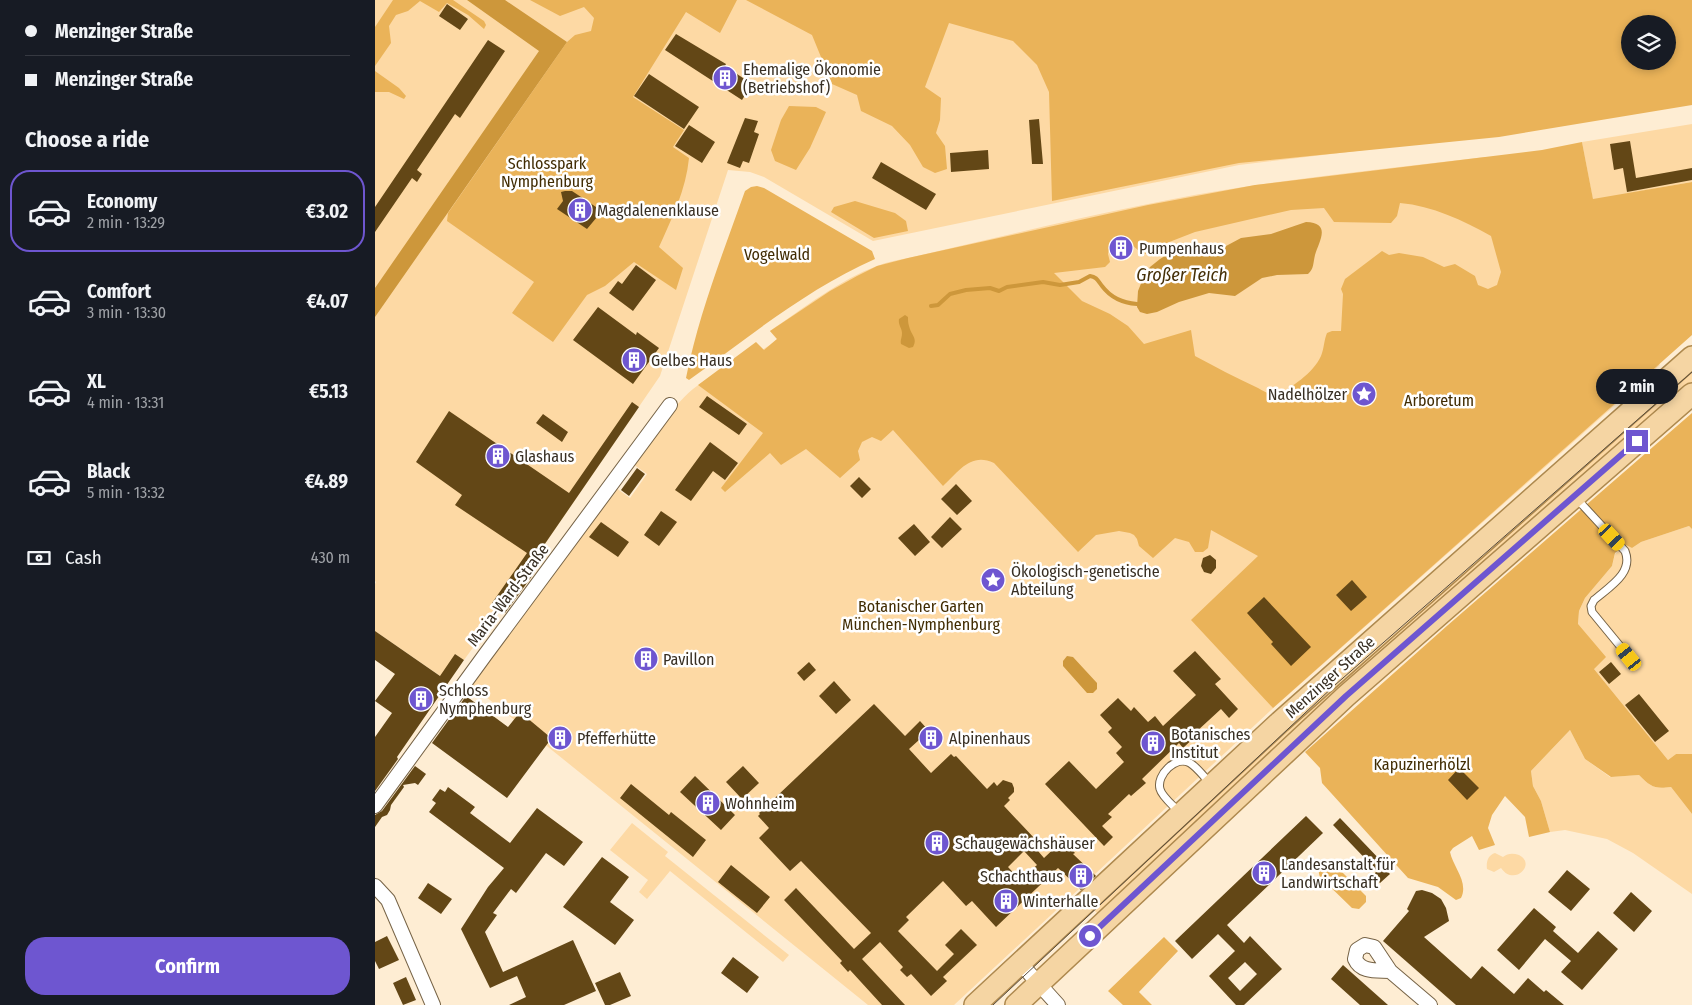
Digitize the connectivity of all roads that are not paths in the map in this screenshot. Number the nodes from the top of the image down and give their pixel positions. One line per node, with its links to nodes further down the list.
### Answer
1 (1692, 357): 6 (main road, Menzinger Straße)
2 (1692, 394): 4 (main road, Menzinger Straße)
3 (670, 406): 7 (street, Maria-Ward-Straße)
4 (1574, 496): 5 (lane); 12 (main road, Menzinger Straße)
5 (1629, 657)
6 (1211, 785): 8 (main road, Menzinger Straße); 8 (lane)
7 (375, 806)
8 (1181, 814): 10 (main road, Menzinger Straße)
9 (375, 886): 13 (street)
10 (1020, 963): 12 (street); 14 (main road, Menzinger Straße)
11 (1390, 971): 17 (street)
12 (1039, 985): 15 (main road, Menzinger Straße); 16 (street)
13 (432, 1005)
14 (975, 1005)
15 (1016, 1005)
16 (1058, 1005)
17 (1430, 1005)

